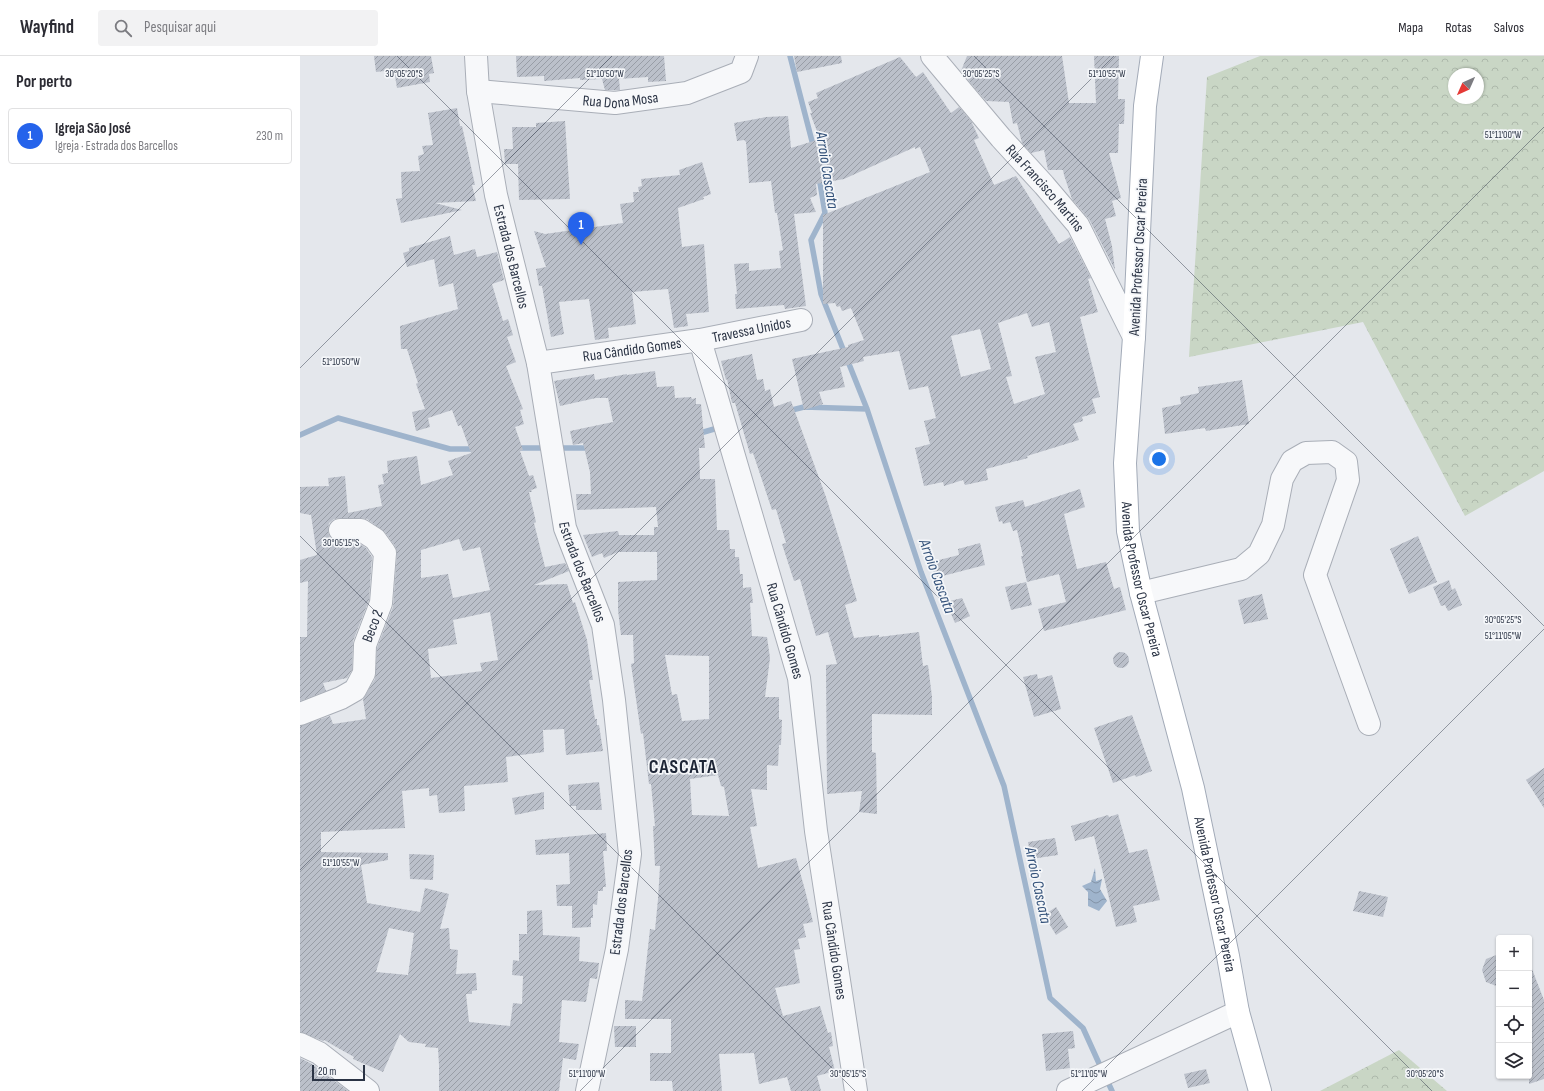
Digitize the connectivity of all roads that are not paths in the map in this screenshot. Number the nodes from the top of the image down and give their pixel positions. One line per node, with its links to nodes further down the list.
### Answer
1 (476, 56): 5 (street, Estrada dos Barcellos)
2 (747, 56): 5 (street, Rua Dona Mosa)
3 (932, 56): 7 (street, Rua Francisco Martins)
4 (1152, 56): 7 (main road, Avenida Professor Oscar Pereira)
5 (478, 91): 9 (street, Estrada dos Barcellos)
6 (801, 320): 8 (street, Travessa Unidos)
7 (1134, 337): 11 (main road, Avenida Professor Oscar Pereira)
8 (700, 340): 9 (street, Rua Cândido Gomes); 18 (street, Rua Cândido Gomes)
9 (538, 362): 17 (street, Estrada dos Barcellos)
10 (340, 530): 12 (street, Beco 2)
11 (1141, 593): 13 (street); 14 (main road, Avenida Professor Oscar Pereira)
12 (300, 714)
13 (1369, 724)
14 (1238, 1012): 19 (street); 20 (main road, Avenida Professor Oscar Pereira)
15 (300, 1044): 16 (street)
16 (368, 1091)
17 (587, 1091)
18 (856, 1091)
19 (1068, 1091)
20 (1260, 1091)

